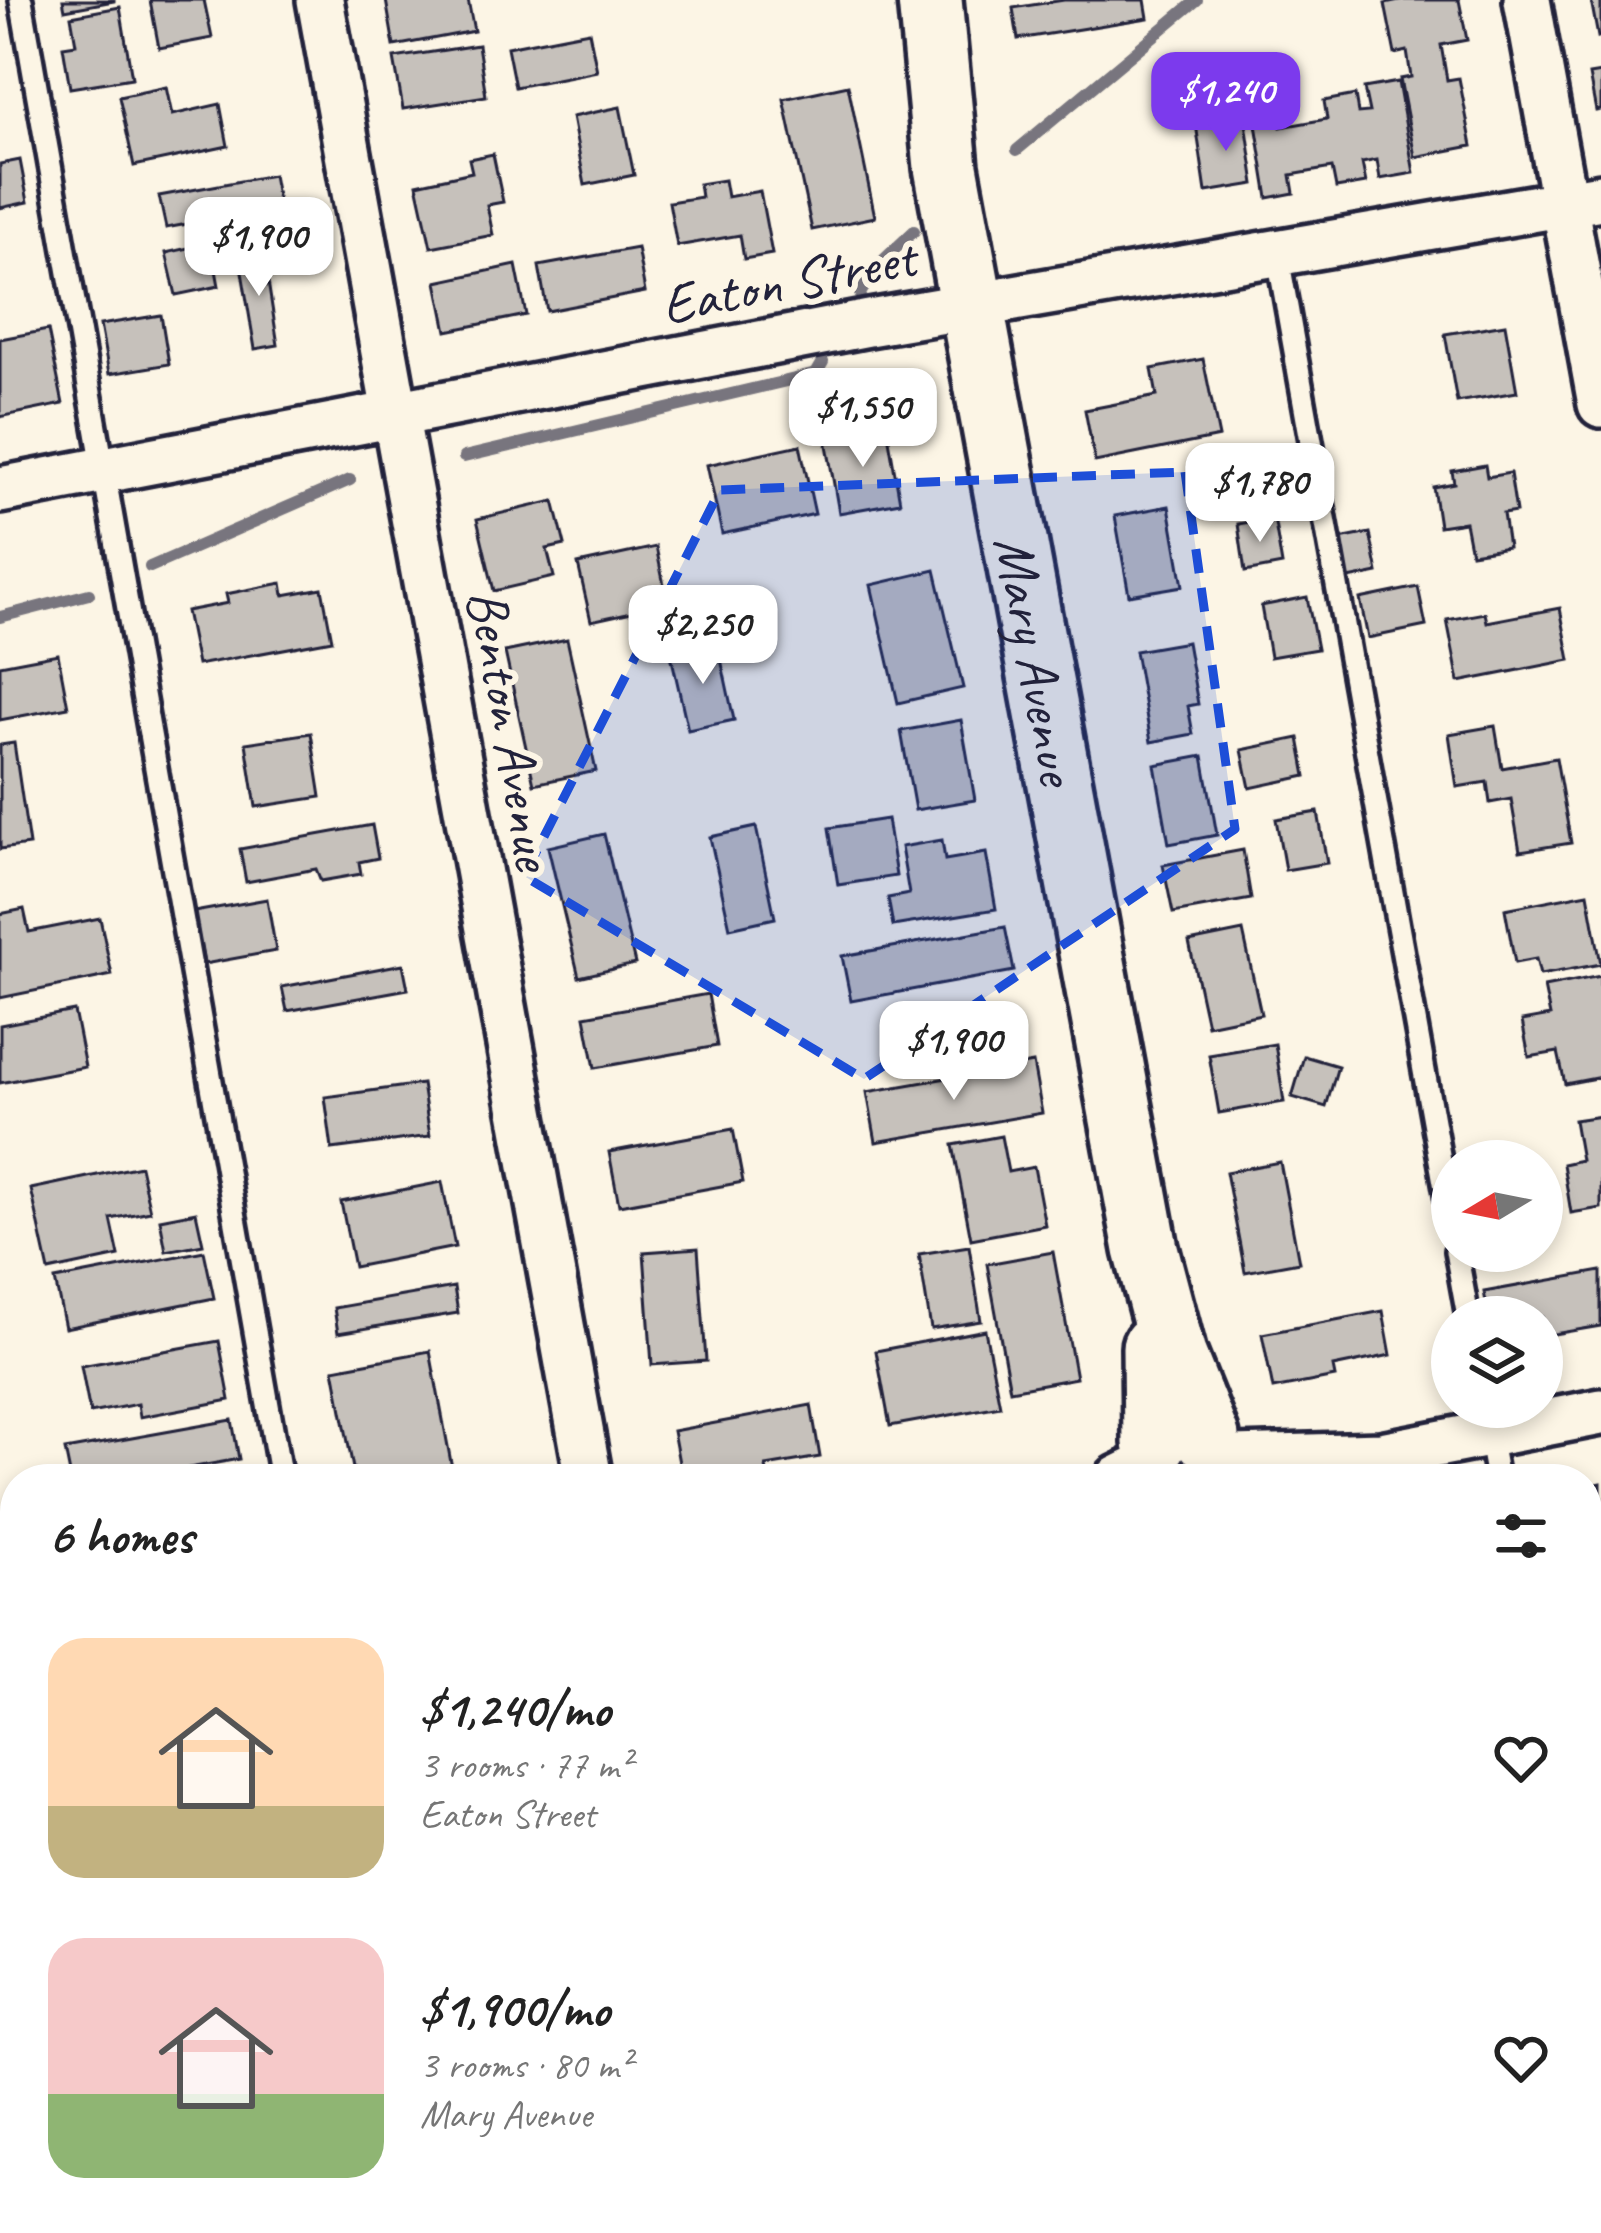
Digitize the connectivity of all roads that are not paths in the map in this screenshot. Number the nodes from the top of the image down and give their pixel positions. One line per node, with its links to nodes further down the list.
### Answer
1 (21, 0): 10 (lane)
2 (320, 0): 9 (street, Benton Avenue)
3 (929, 0): 7 (street, Mary Avenue)
4 (1527, 0): 5 (street)
5 (1583, 199): 6 (street, Eaton Street); 8 (street)
6 (1277, 251): 7 (street, Eaton Street); 12 (lane)
7 (973, 307): 9 (street, Eaton Street); 20 (street, Mary Avenue)
8 (1601, 404)
9 (394, 418): 10 (street, Eaton Street); 19 (street, Benton Avenue)
10 (100, 470): 11 (street, Eaton Street); 18 (lane)
11 (0, 490)
12 (1436, 1140)
13 (1601, 1412): 14 (street)
14 (1563, 1415)
15 (1463, 1428): 17 (street)
16 (1488, 1428): 22 (lane)
17 (1382, 1455): 20 (street); 21 (street)
18 (278, 1464)
19 (586, 1464)
20 (1174, 1464)
21 (1360, 1464)
22 (1494, 1464)

